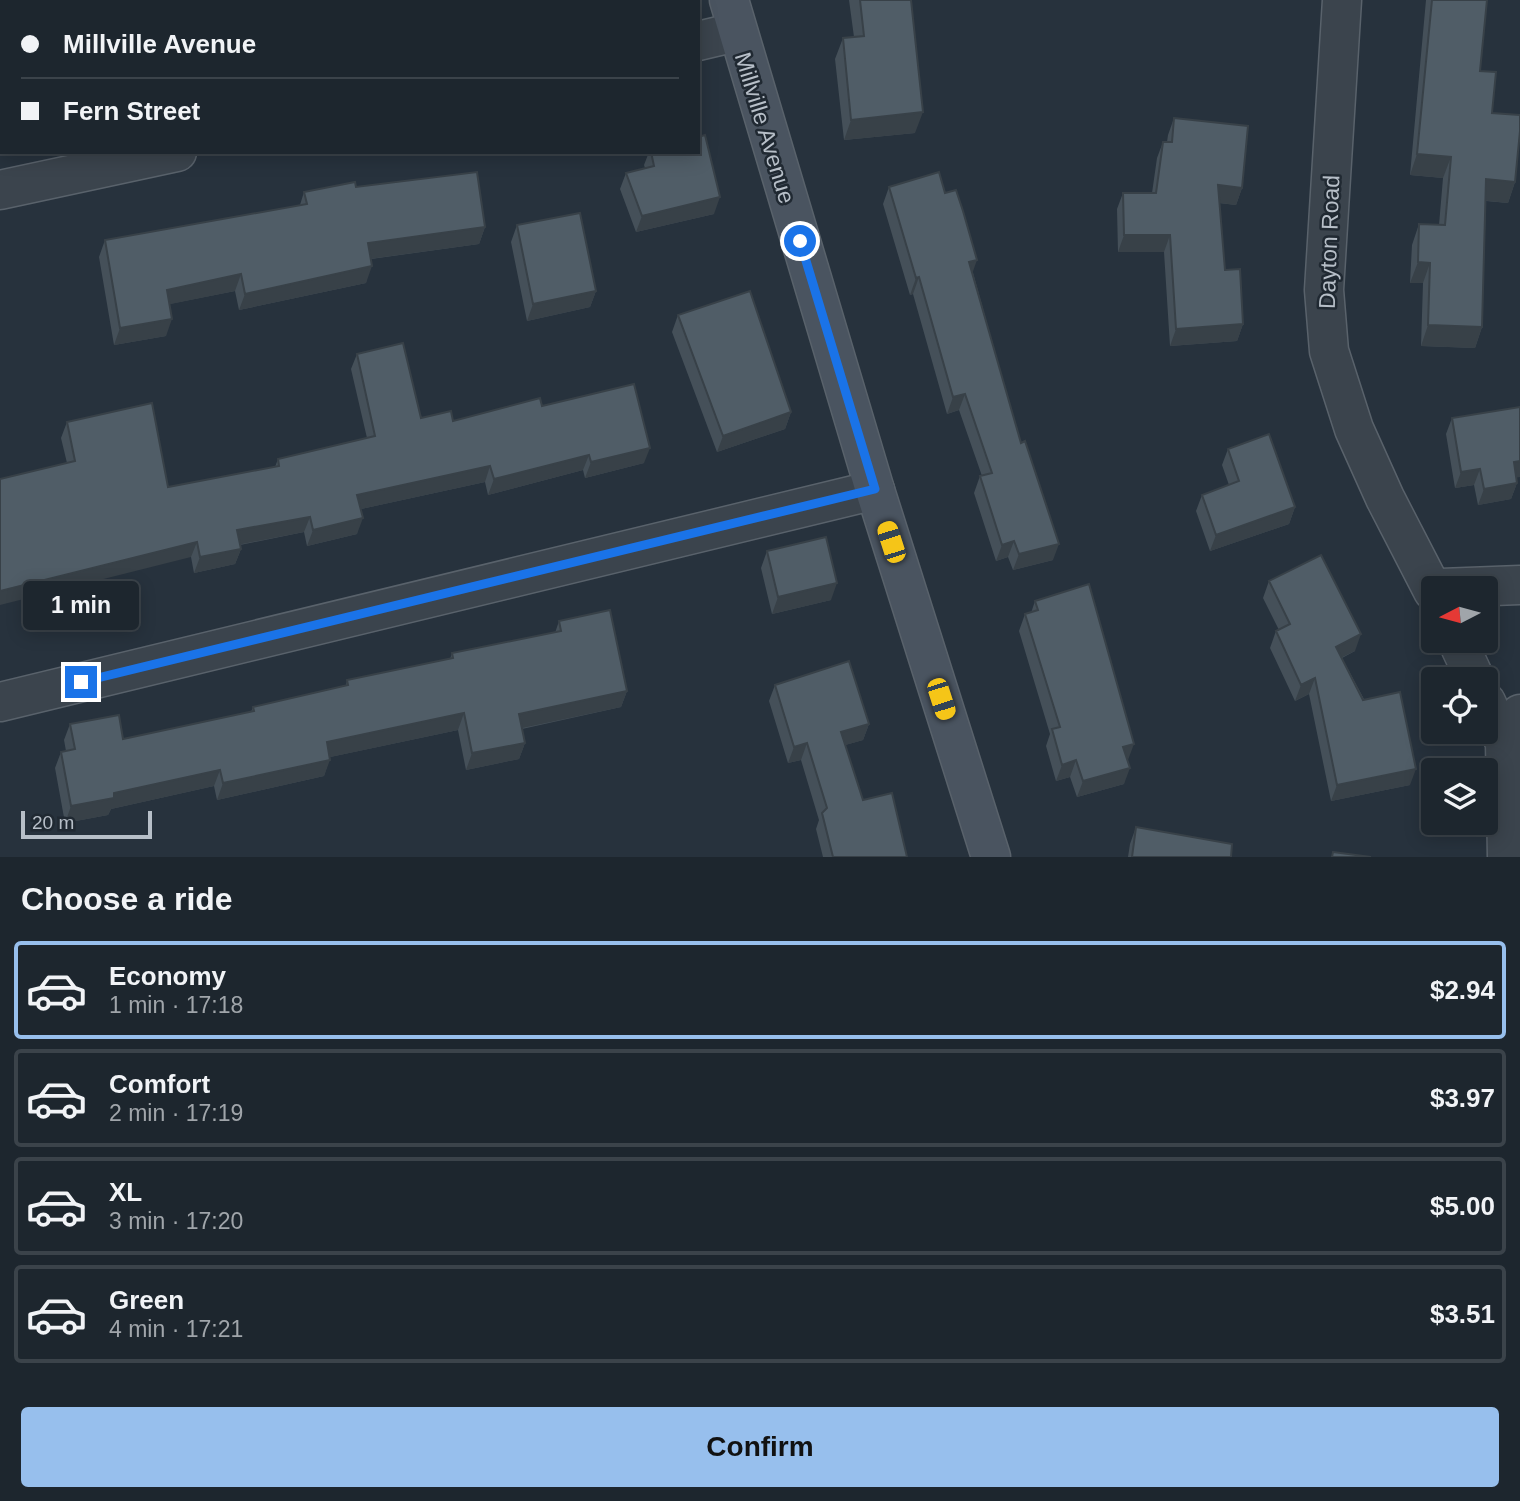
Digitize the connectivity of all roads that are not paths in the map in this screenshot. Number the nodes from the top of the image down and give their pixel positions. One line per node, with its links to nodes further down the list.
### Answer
1 (1342, 0): 7 (street, Dayton Road)
2 (733, 16): 3 (street); 6 (street, Millville Avenue)
3 (700, 40)
4 (168, 154): 5 (street)
5 (0, 190)
6 (875, 489): 10 (street); 13 (street, Millville Avenue)
7 (1426, 576)
8 (1520, 586): 9 (street)
9 (1498, 587)
10 (0, 702)
11 (1498, 714): 12 (street)
12 (1512, 729): 14 (street)
13 (991, 857)
14 (1507, 857)

